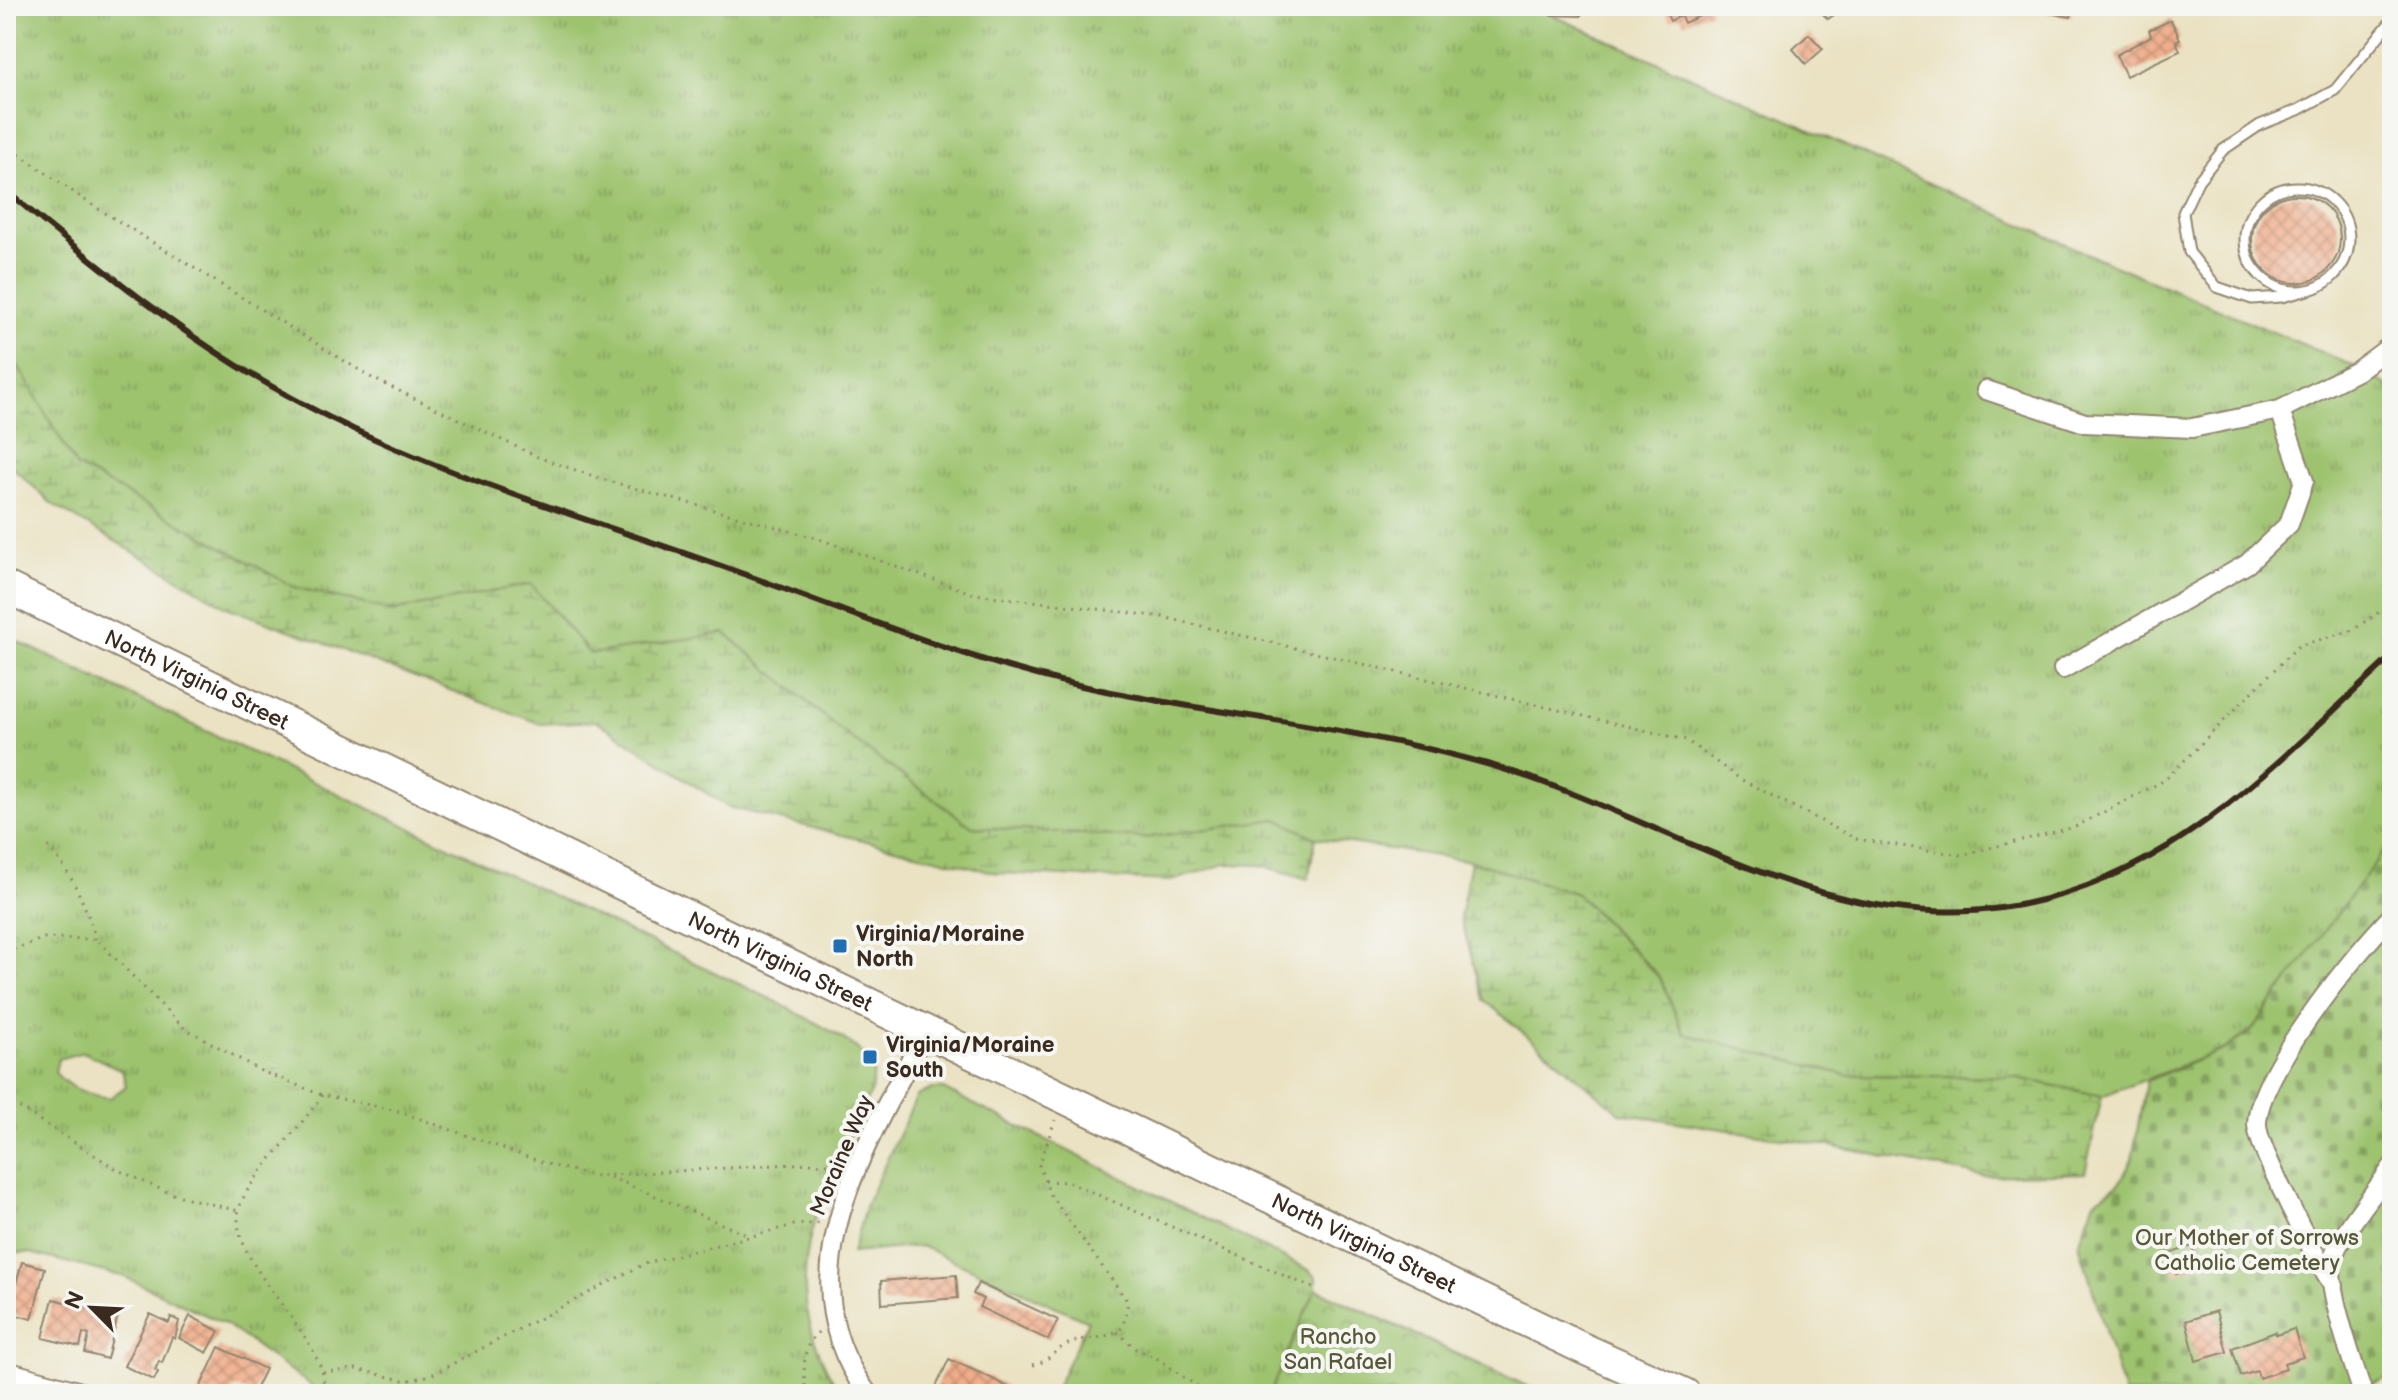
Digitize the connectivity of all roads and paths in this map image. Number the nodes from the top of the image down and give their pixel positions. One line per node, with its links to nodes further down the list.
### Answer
1 (2392, 20): 3 (lane)
2 (6, 145): 8 (path)
3 (2312, 289): 3 (lane)
4 (2392, 345): 6 (street)
5 (1986, 390): 6 (street)
6 (2280, 410): 9 (street)
7 (6, 587): 14 (main road, North Virginia Street)
8 (2392, 603)
9 (2063, 669)
10 (48, 846): 12 (path)
11 (2392, 916): 25 (street)
12 (96, 939): 13 (path); 15 (path)
13 (6, 952)
14 (926, 1030): 16 (main road, North Virginia Street); 18 (street, Moraine Way)
15 (322, 1095): 20 (path); 22 (path)
16 (1066, 1098): 21 (path); 37 (main road, North Virginia Street)
17 (6, 1099): 22 (path)
18 (860, 1165): 20 (path); 23 (street, Moraine Way)
19 (2392, 1167): 25 (street)
20 (607, 1175): 24 (path)
21 (1045, 1181): 26 (path); 28 (path)
22 (238, 1211): 31 (path)
23 (836, 1225): 24 (path); 27 (street, Moraine Way)
24 (750, 1236): 31 (path)
25 (2333, 1285): 38 (street)
26 (1313, 1288)
27 (836, 1327): 35 (path); 36 (street, Moraine Way)
28 (1117, 1332): 29 (path); 32 (path)
29 (1033, 1365)
30 (6, 1371): 33 (street)
31 (323, 1372): 34 (path)
32 (1202, 1390)
33 (88, 1394)
34 (323, 1394)
35 (806, 1394)
36 (868, 1394)
37 (1685, 1394)
38 (2363, 1394)

